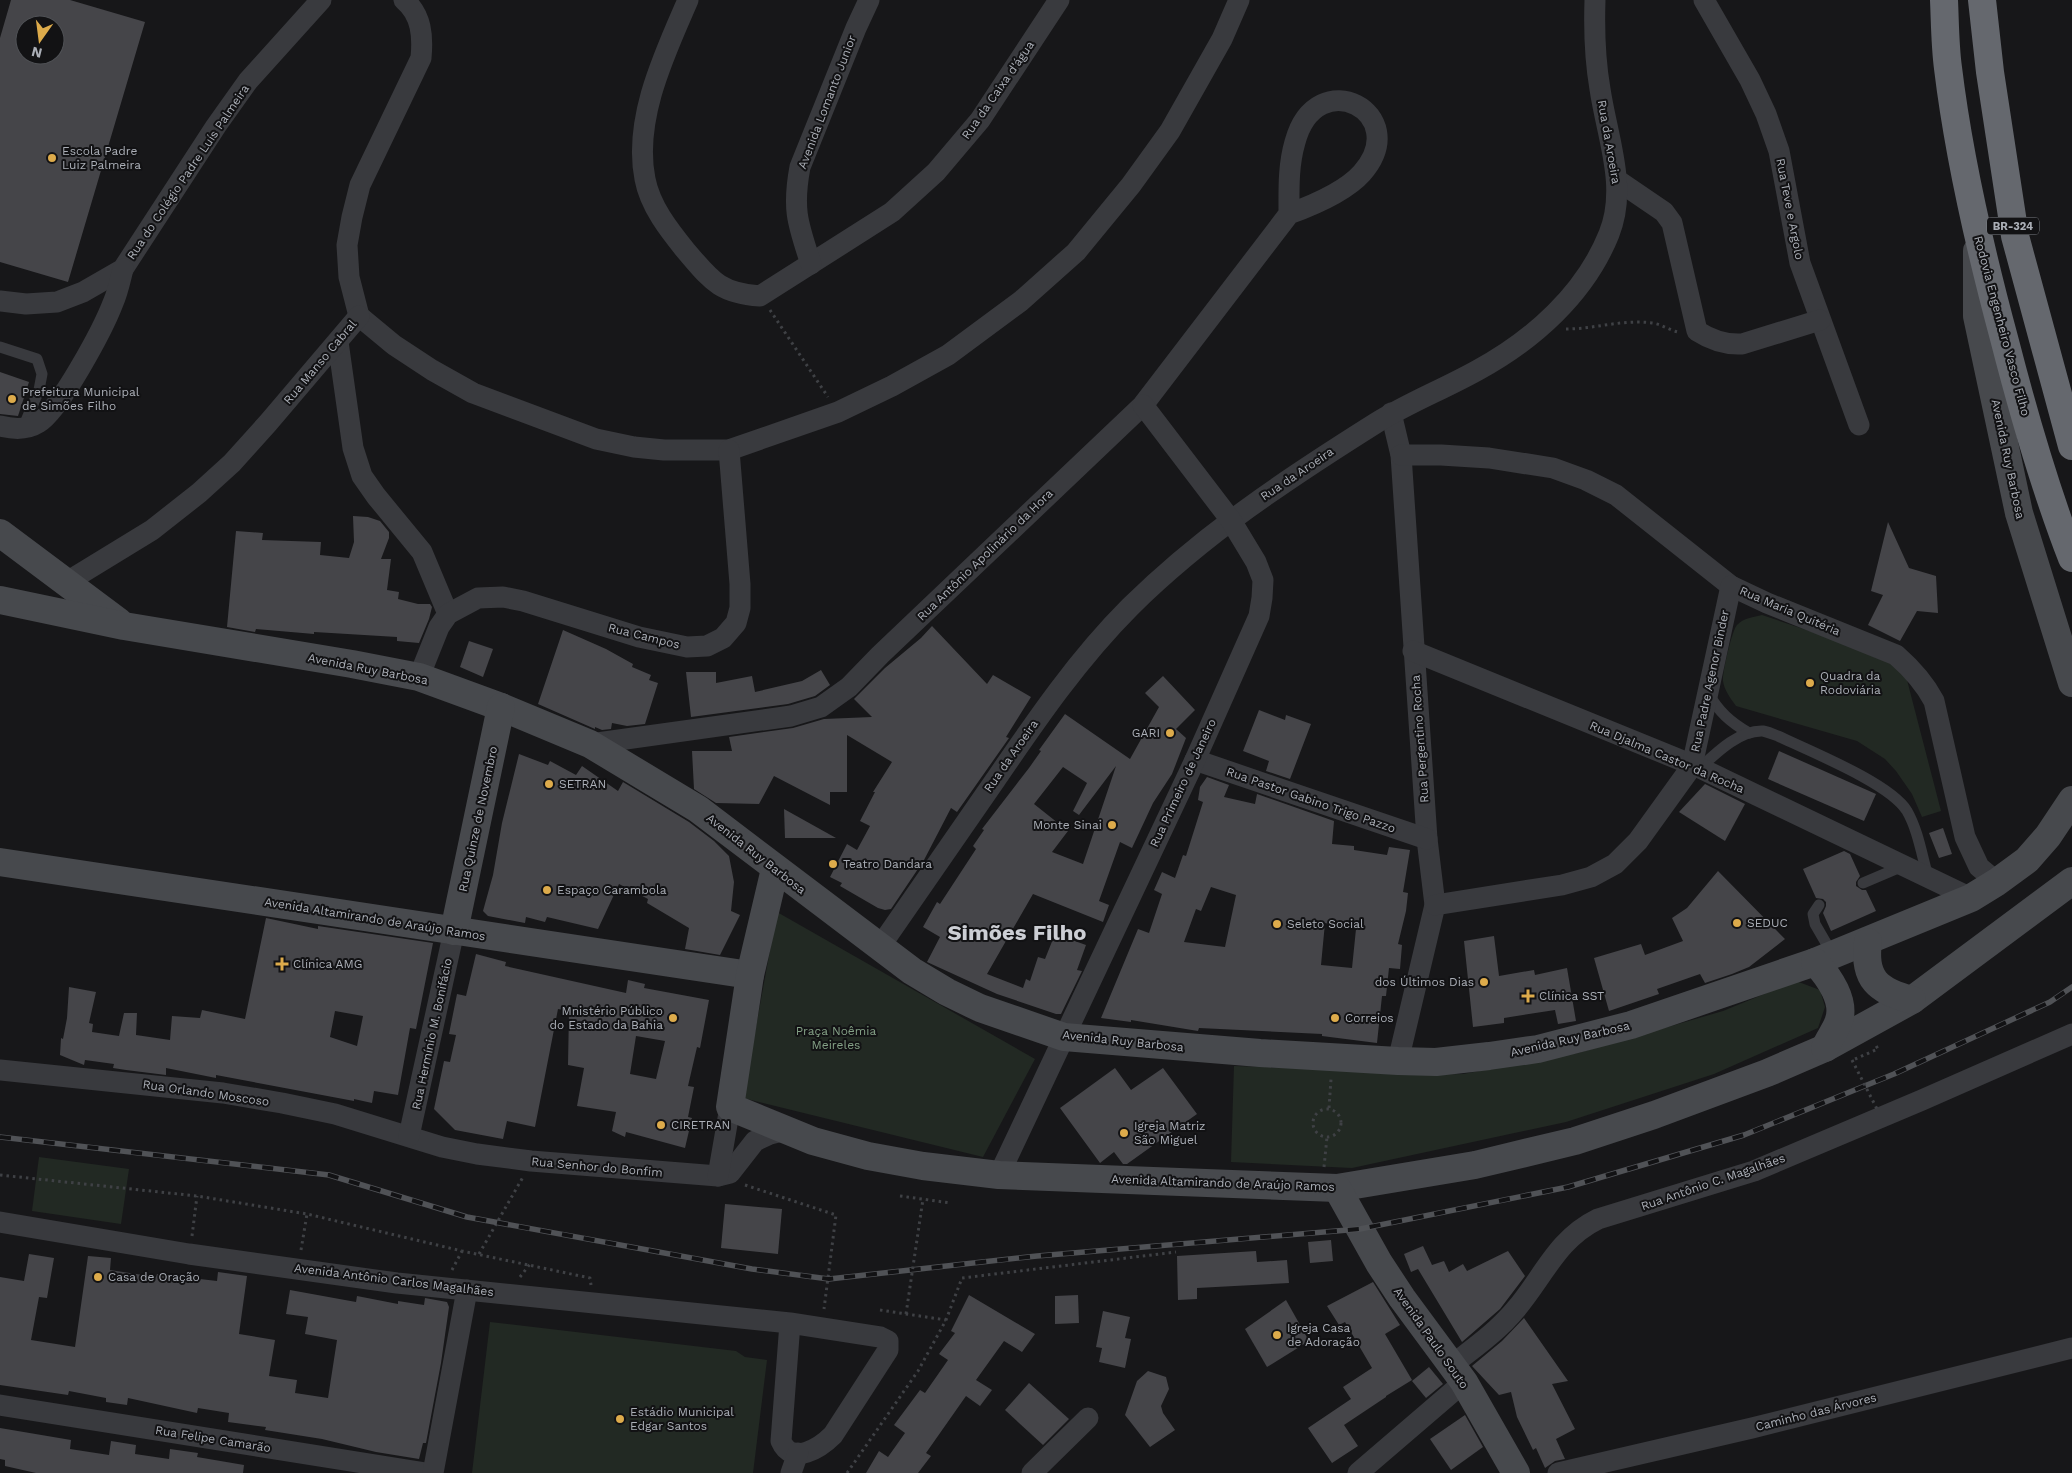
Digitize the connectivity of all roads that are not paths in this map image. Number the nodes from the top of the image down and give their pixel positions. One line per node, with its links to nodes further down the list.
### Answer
1 (321, 0): 15 (street, Rua do Colégio Padre Luís Palmeira)
2 (404, 0): 17 (street, Rua Manso Cabral)
3 (688, 0): 14 (street, Rua da Caixa d'água)
4 (869, 0): 14 (street, Avenida Lomanto Junior)
5 (1059, 0): 14 (street, Rua da Caixa d'água)
6 (1239, 0): 27 (street)
7 (1595, 0): 11 (street, Rua da Aroeira)
8 (1704, 0): 18 (street, Rua Teve e Argolo)
9 (1944, 0): 13 (highway, Rodovia Engenheiro Vasco Filho / BR-324)
10 (1982, 0): 26 (highway, BR-324)
11 (1617, 180): 18 (street); 22 (street, Rua da Aroeira)
12 (1289, 214): 12 (street); 21 (street, Rua Antônio Apolinário da Hora)
13 (1976, 230): 31 (highway, Rodovia Engenheiro Vasco Filho / BR-324); 39 (main road, Avenida Ruy Barbosa)
14 (811, 264)
15 (123, 270): 16 (street, Rua do Colégio Padre Luís Palmeira); 25 (street)
16 (0, 301)
17 (359, 316): 19 (street, Rua Manso Cabral); 27 (street)
18 (1820, 320): 23 (street, Rua Teve e Argolo)
19 (338, 342): 32 (street, Rua Manso Cabral); 35 (street)
20 (0, 348): 25 (lane)
21 (1143, 405): 29 (street, Rua Primeiro de Janeiro); 43 (street, Rua Antônio Apolinário da Hora)
22 (1391, 414): 28 (street, Rua Pergentino Rocha); 29 (street, Rua da Aroeira)
23 (1859, 425)
24 (0, 426): 25 (street)
25 (23, 428)
26 (2072, 446)
27 (729, 450): 35 (street, Rua Campos)
28 (1401, 455): 33 (street, Rua Maria Quitéria); 37 (street, Rua Pergentino Rocha)
29 (1230, 519): 44 (street, Rua Primeiro de Janeiro); 60 (street, Rua da Aroeira)
30 (0, 533): 32 (main road)
31 (2072, 558)
32 (67, 582): 36 (main road)
33 (1731, 586): 40 (street, Rua Padre Agenor Binder); 53 (street, Rua Maria Quitéria)
34 (0, 600): 36 (main road, Avenida Ruy Barbosa)
35 (448, 614): 38 (street)
36 (124, 626): 38 (main road, Avenida Ruy Barbosa)
37 (1413, 651): 45 (street, Rua Djalma Castor da Rocha); 47 (street, Rua Pergentino Rocha)
38 (419, 678): 41 (main road, Avenida Ruy Barbosa)
39 (2072, 683)
40 (1708, 692): 42 (lane); 45 (street, Rua Padre Agenor Binder)
41 (501, 707): 43 (main road, Avenida Ruy Barbosa); 58 (main road, Rua Quinze de Novembro)
42 (1749, 733): 45 (lane); 51 (lane)
43 (590, 744): 50 (main road, Avenida Ruy Barbosa)
44 (1195, 760): 47 (street, Rua Pastor Gabino Trigo Pazzo); 65 (street, Rua Primeiro de Janeiro)
45 (1696, 767): 49 (street, Rua Djalma Castor da Rocha); 57 (street, Rua Padre Agenor Binder)
46 (2072, 800): 53 (main road, Avenida Ruy Barbosa)
47 (1427, 839): 57 (street, Rua Pergentino Rocha)
48 (0, 862): 58 (main road, Avenida Altamirando de Araújo Ramos)
49 (1903, 866): 51 (street, Rua Djalma Castor da Rocha); 54 (lane)
50 (775, 869): 60 (main road, Avenida Ruy Barbosa); 62 (main road)
51 (1928, 878): 55 (street, Rua Djalma Castor da Rocha)
52 (2072, 881): 63 (main road, Avenida Altamirando de Araújo Ramos)
53 (1997, 882): 55 (main road, Avenida Ruy Barbosa)
54 (1863, 883)
55 (1971, 898): 59 (main road, Avenida Ruy Barbosa)
56 (1819, 905): 61 (lane)
57 (1435, 906): 67 (street, Rua Pergentino Rocha)
58 (454, 931): 62 (main road, Avenida Altamirando de Araújo Ramos); 71 (street, Rua Hermínio M. Bonifácio)
59 (1868, 942): 61 (main road, Avenida Ruy Barbosa); 63 (main road)
60 (879, 948): 65 (main road, Avenida Ruy Barbosa)
61 (1824, 959): 66 (main road); 67 (main road, Avenida Ruy Barbosa)
62 (750, 975): 69 (main road)
63 (1912, 1000): 66 (main road, Avenida Altamirando de Araújo Ramos)
64 (2072, 1034): 79 (street, Rua Antônio C. Magalhães)
65 (1064, 1036): 67 (main road, Avenida Ruy Barbosa); 72 (street, Rua Primeiro de Janeiro)
66 (1825, 1048): 74 (main road, Avenida Altamirando de Araújo Ramos)
67 (1398, 1061)
68 (0, 1070): 71 (street, Rua Orlando Moscoso)
69 (730, 1107): 70 (main road, Avenida Altamirando de Araújo Ramos); 73 (street)
70 (786, 1130): 72 (main road, Avenida Altamirando de Araújo Ramos); 73 (street)
71 (409, 1136): 73 (street, Rua Senhor do Bonfim)
72 (999, 1174): 74 (main road, Avenida Altamirando de Araújo Ramos)
73 (718, 1176)
74 (1330, 1188): 79 (main road, Avenida Paulo Souto)
75 (0, 1222): 76 (street, Avenida Antônio Carlos Magalhães)
76 (467, 1290): 77 (street, Avenida Antônio Carlos Magalhães); 84 (street)
77 (790, 1323): 82 (street); 82 (street, Avenida Antônio Carlos Magalhães)
78 (2072, 1348): 89 (street, Caminho das Árvores)
79 (1458, 1374): 87 (street, Rua Antônio C. Magalhães); 88 (main road, Avenida Paulo Souto)
80 (0, 1405): 83 (street, Rua Felipe Camarão)
81 (1088, 1418): 86 (street)
82 (798, 1453): 85 (street)
83 (426, 1473)
84 (433, 1473)
85 (791, 1473)
86 (1032, 1473)
87 (1358, 1473)
88 (1516, 1473)
89 (1558, 1473)

